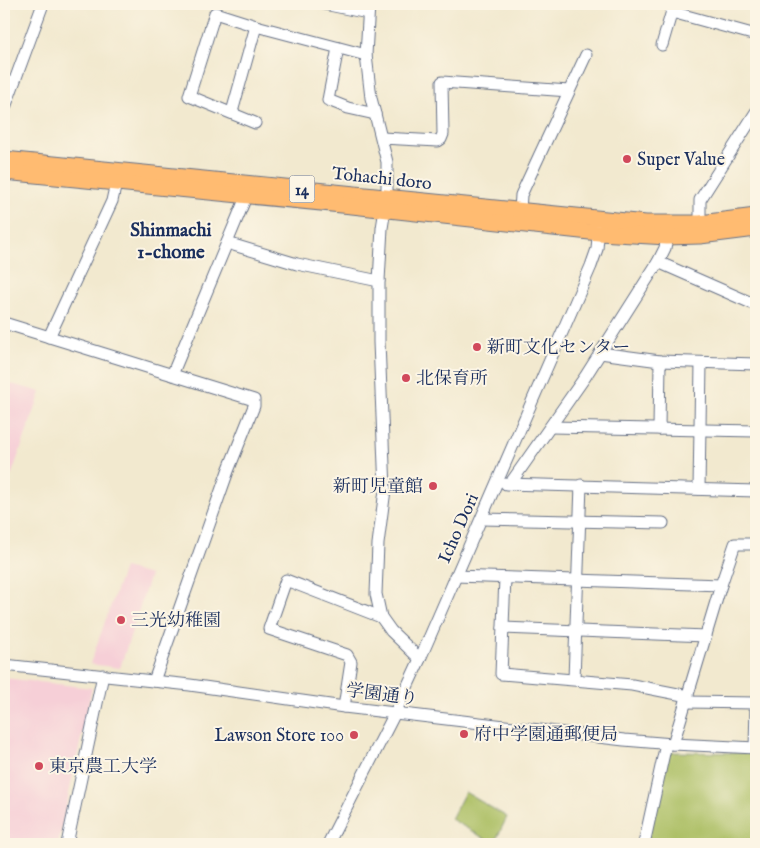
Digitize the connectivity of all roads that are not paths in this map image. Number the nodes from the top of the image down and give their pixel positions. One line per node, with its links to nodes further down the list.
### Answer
1 (43, 4): 12 (street)
2 (324, 4): 4 (street)
3 (673, 8): 6 (street); 7 (street)
4 (368, 9): 9 (street)
5 (256, 26): 8 (street); 13 (street); 13 (street)
6 (756, 35)
7 (662, 45)
8 (338, 48): 9 (street); 15 (street)
9 (366, 55): 15 (street)
10 (586, 55): 11 (street)
11 (569, 91): 18 (street); 24 (street)
12 (4, 110)
13 (232, 112): 16 (street)
14 (756, 112): 17 (street)
15 (374, 114): 18 (street)
16 (255, 122)
17 (751, 130): 26 (street)
18 (382, 138): 23 (street)
19 (4, 159): 23 (main road, Tohachi doro / 14)
20 (4, 172): 21 (main road, Tohachi doro / 14)
21 (116, 183): 22 (main road, Tohachi doro / 14); 35 (street)
22 (246, 197): 23 (main road, Tohachi doro / 14); 30 (street)
23 (387, 203): 24 (main road, Tohachi doro / 14); 27 (main road, Tohachi doro / 14); 32 (street)
24 (520, 212): 27 (main road, Tohachi doro / 14)
25 (756, 216): 26 (main road, Tohachi doro / 14)
26 (700, 223): 27 (main road, Tohachi doro / 14)
27 (599, 226): 29 (main road, Tohachi doro / 14); 45 (street, Icho Dori)
28 (756, 229): 29 (main road, Tohachi doro / 14)
29 (666, 237): 31 (street)
30 (227, 243): 32 (street); 40 (street)
31 (658, 262): 33 (street); 36 (street)
32 (379, 281): 58 (street)
33 (756, 305)
34 (4, 323): 35 (street)
35 (49, 337): 40 (street)
36 (600, 353): 37 (street); 41 (street)
37 (660, 361): 38 (street); 42 (street)
38 (701, 363): 39 (street); 43 (street)
39 (756, 364)
40 (172, 375): 66 (street)
41 (551, 427): 42 (street); 46 (street)
42 (659, 429): 43 (street)
43 (700, 430): 44 (street); 48 (street)
44 (756, 431)
45 (497, 484): 46 (street); 50 (street, Icho Dori)
46 (510, 484): 47 (street)
47 (581, 485): 48 (street); 51 (street)
48 (699, 489): 49 (street)
49 (756, 491)
50 (482, 519): 51 (street); 54 (street, Icho Dori)
51 (579, 521): 52 (street); 56 (street)
52 (663, 523)
53 (756, 544): 57 (street)
54 (455, 576): 55 (street); 62 (street, Icho Dori)
55 (505, 578): 56 (street); 59 (street)
56 (577, 581): 57 (street); 60 (street)
57 (721, 585): 61 (street)
58 (381, 617): 62 (street); 69 (street)
59 (503, 628): 60 (street); 65 (street)
60 (576, 631): 61 (street); 65 (street)
61 (706, 636): 67 (street)
62 (420, 659): 70 (street, Icho Dori)
63 (4, 665): 64 (street, 学園通り)
64 (103, 675): 66 (street, 学園通り); 73 (street)
65 (574, 679): 67 (street)
66 (154, 681): 69 (street, 学園通り)
67 (687, 699): 68 (street); 71 (street)
68 (756, 704): 72 (street)
69 (344, 707): 70 (street, 学園通り)
70 (395, 714): 71 (street, 学園通り); 74 (street, Icho Dori)
71 (670, 744): 72 (street, 学園通り); 75 (street)
72 (755, 748)
73 (67, 844)
74 (328, 844)
75 (644, 844)

